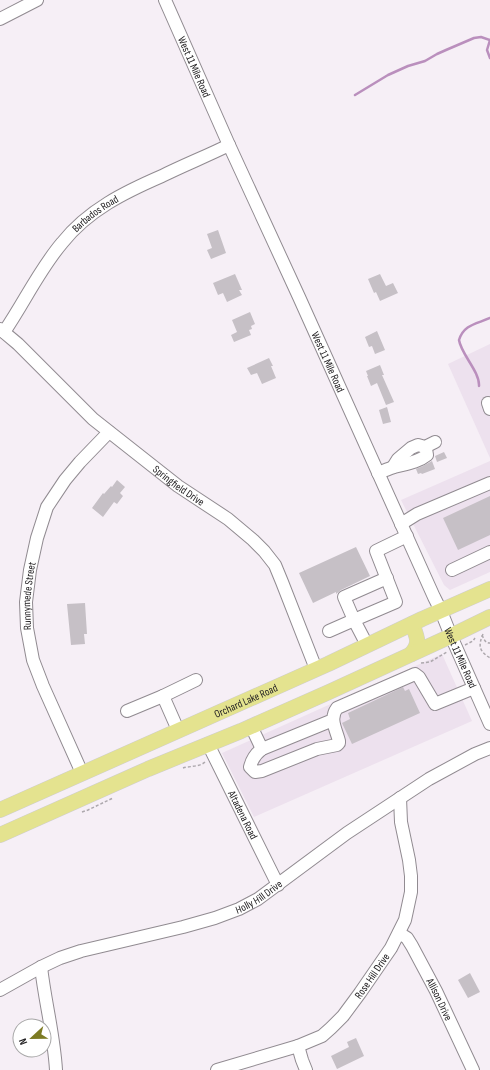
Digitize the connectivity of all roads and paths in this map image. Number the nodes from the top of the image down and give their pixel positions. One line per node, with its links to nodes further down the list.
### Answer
1 (37, 0): 3 (street)
2 (165, 0): 4 (street, West 11 Mile Road)
3 (0, 19)
4 (229, 145): 5 (street, Barbados Road); 8 (street, West 11 Mile Road)
5 (2, 331): 6 (street, Springfield Drive)
6 (109, 432): 26 (street, Springfield Drive); 42 (street, Runnymede Street)
7 (430, 444): 8 (street)
8 (378, 473): 10 (street, West 11 Mile Road)
9 (490, 483): 10 (street)
10 (401, 524): 11 (street, West 11 Mile Road)
11 (407, 536): 14 (street); 16 (street, West 11 Mile Road)
12 (490, 552): 13 (street)
13 (452, 570)
14 (387, 578): 17 (street); 17 (street)
15 (485, 591): 16 (main road, Orchard Lake Road); 19 (main road)
16 (441, 611): 18 (main road, Orchard Lake Road); 21 (street, West 11 Mile Road)
17 (354, 620): 20 (street); 23 (street)
18 (412, 624): 23 (main road, Orchard Lake Road); 24 (main road)
19 (485, 626): 21 (main road); 22 (path); 25 (path)
20 (329, 631)
21 (451, 636): 24 (main road); 28 (street, West 11 Mile Road)
22 (490, 643)
23 (367, 645): 26 (main road, Orchard Lake Road)
24 (411, 654): 35 (main road)
25 (490, 658)
26 (316, 669): 33 (main road, Orchard Lake Road)
27 (196, 680): 29 (street)
28 (474, 688): 30 (street, West 11 Mile Road); 32 (street)
29 (163, 696): 31 (street); 36 (street)
30 (486, 707): 34 (street, West 11 Mile Road)
31 (127, 712)
32 (333, 720): 40 (street); 40 (street)
33 (199, 721): 36 (main road, Orchard Lake Road); 38 (main road)
34 (490, 724)
35 (251, 726): 38 (main road); 40 (street)
36 (178, 730): 37 (main road, Orchard Lake Road)
37 (154, 741): 41 (main road); 42 (main road, Orchard Lake Road)
38 (208, 744): 41 (main road); 46 (street, Altadena Road)
39 (490, 748): 43 (street, Holly Hill Drive)
40 (262, 749)
41 (148, 769): 45 (main road)
42 (82, 773): 44 (main road, Orchard Lake Road)
43 (400, 798): 46 (street, Holly Hill Drive); 47 (street, Rose Hill Drive)
44 (0, 810)
45 (0, 835)
46 (278, 885): 48 (street, Holly Hill Drive)
47 (399, 933): 50 (street, Rose Hill Drive); 54 (street, Allison Drive)
48 (41, 967): 49 (street, Holly Hill Drive); 51 (street)
49 (0, 990)
50 (298, 1046): 52 (street, Rose Hill Drive); 53 (street)
51 (56, 1070)
52 (217, 1070)
53 (306, 1070)
54 (473, 1070)

